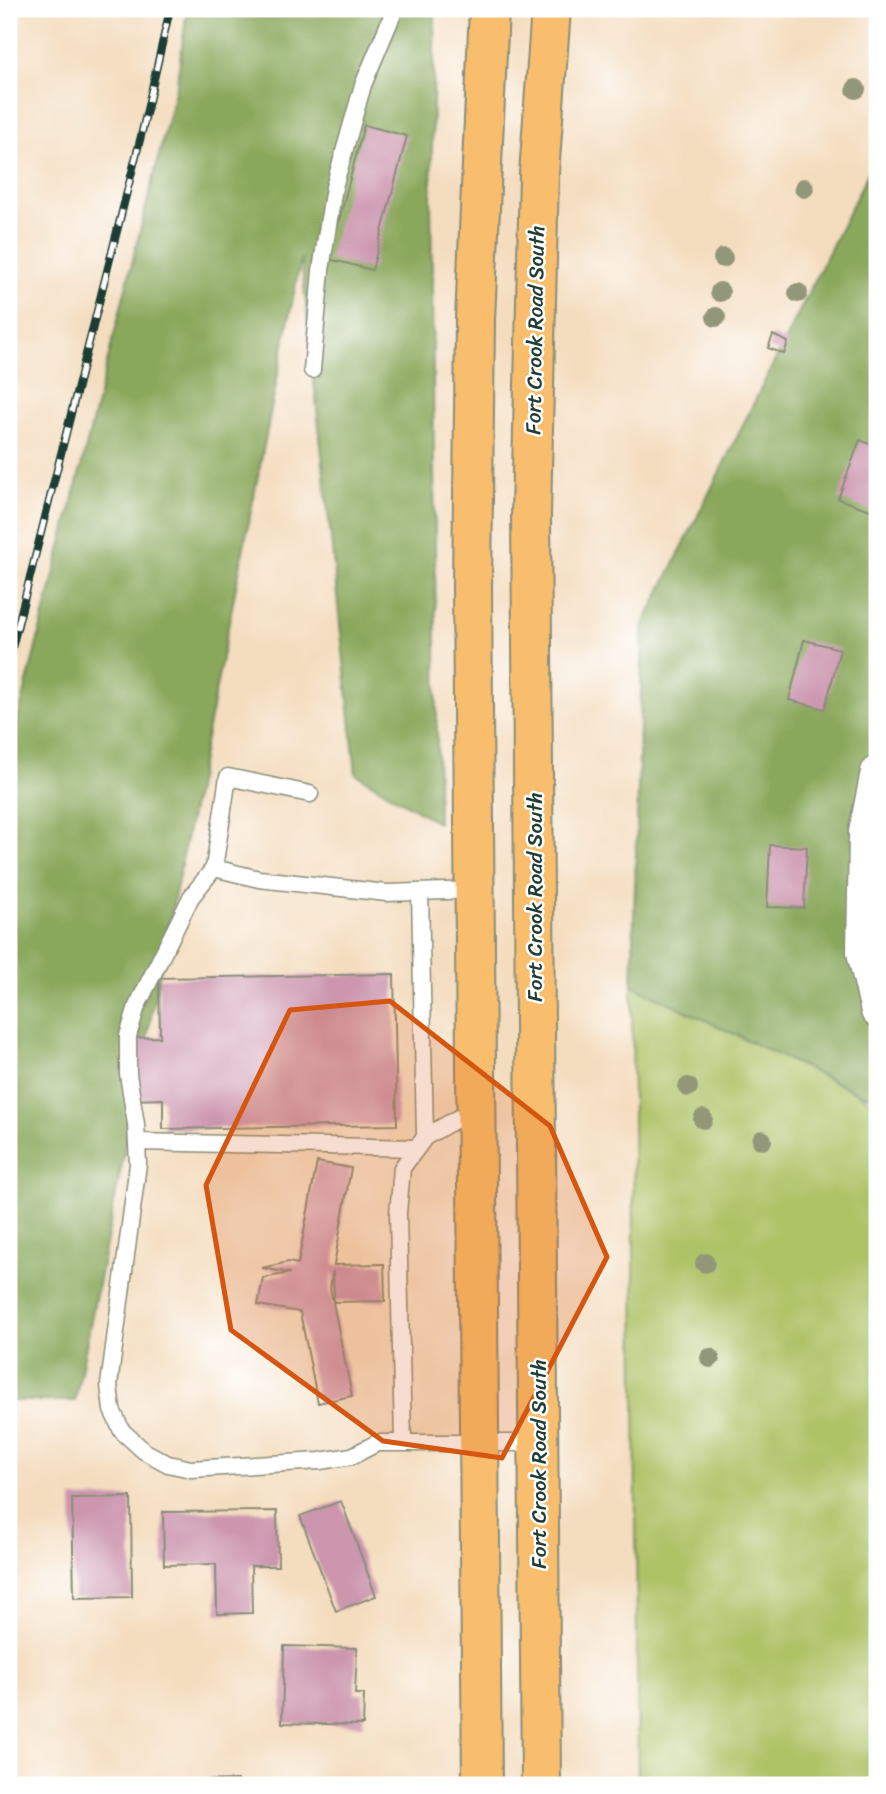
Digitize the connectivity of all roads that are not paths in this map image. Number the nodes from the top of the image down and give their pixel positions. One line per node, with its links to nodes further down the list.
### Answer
1 (395, 9): 4 (lane)
2 (489, 9): 8 (main road)
3 (551, 9): 16 (main road, Fort Crook Road South)
4 (312, 370)
5 (877, 772): 10 (street)
6 (310, 794): 7 (lane)
7 (214, 868): 9 (lane); 12 (lane)
8 (475, 890): 9 (lane); 11 (main road)
9 (420, 892): 13 (lane)
10 (877, 1011)
11 (476, 1107): 13 (lane); 15 (main road)
12 (137, 1142): 13 (lane); 14 (lane)
13 (421, 1142): 14 (lane)
14 (403, 1443): 15 (lane)
15 (479, 1443): 16 (lane); 17 (main road)
16 (539, 1443): 18 (main road, Fort Crook Road South)
17 (482, 1785)
18 (541, 1785)

